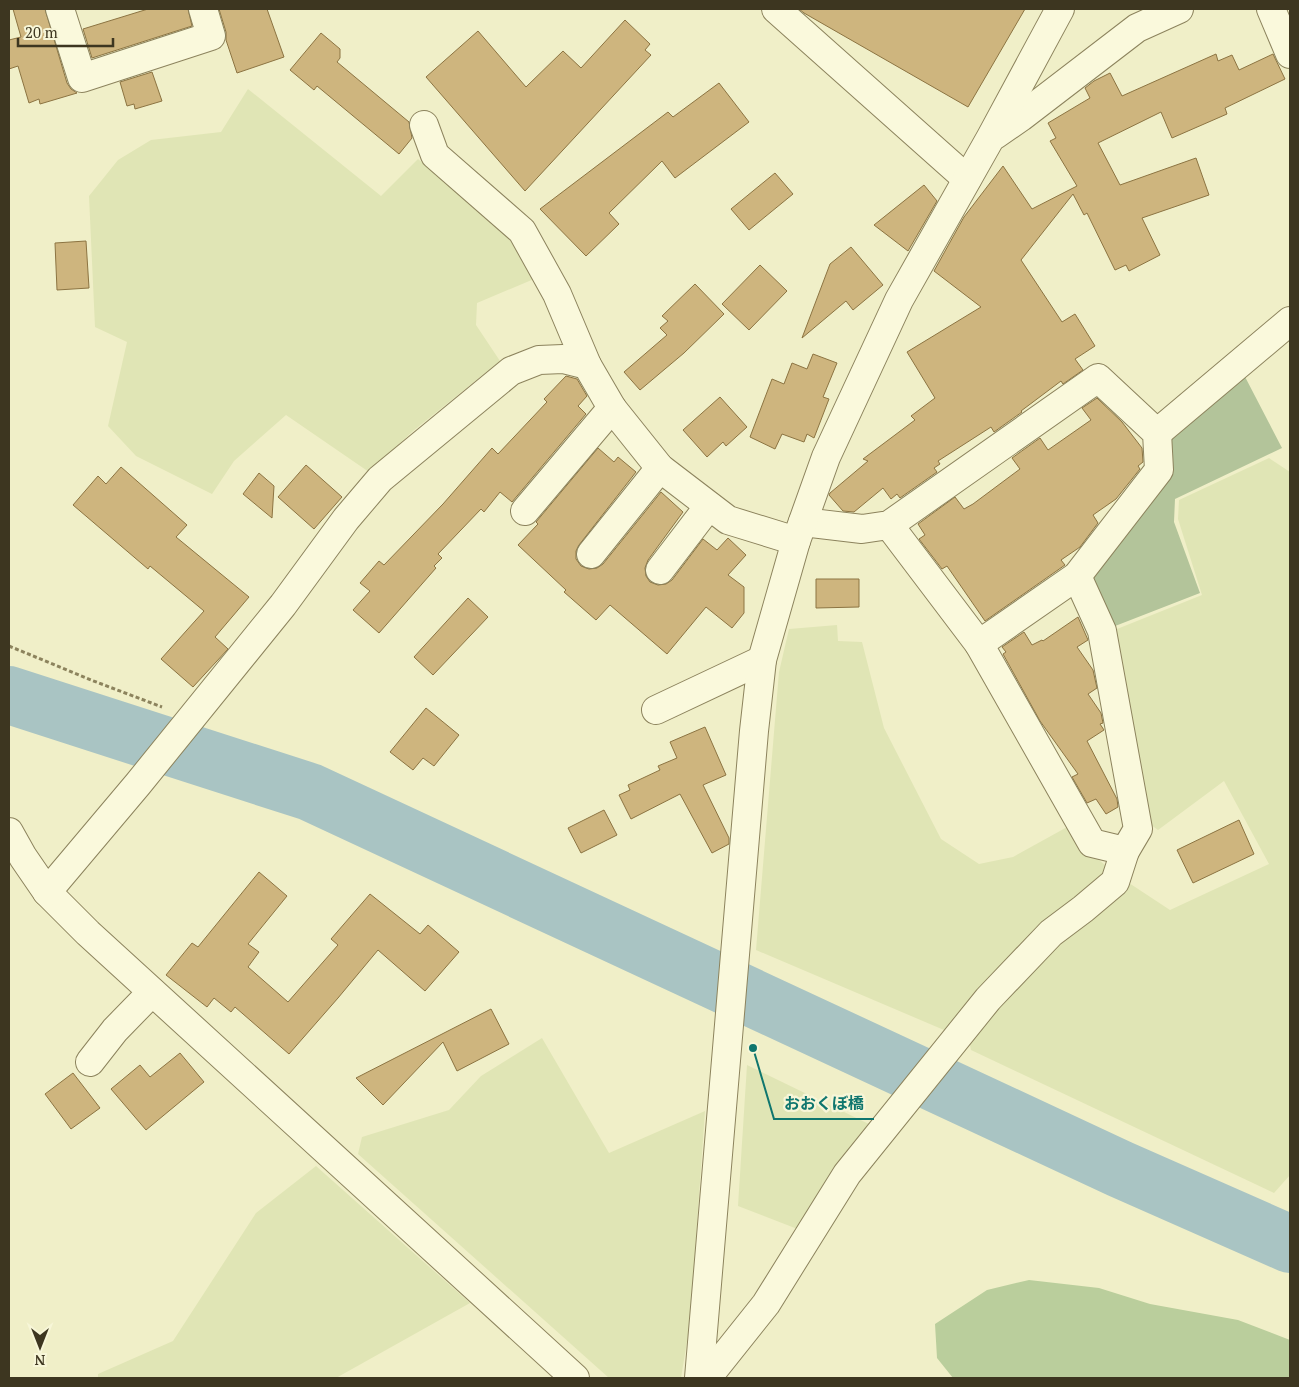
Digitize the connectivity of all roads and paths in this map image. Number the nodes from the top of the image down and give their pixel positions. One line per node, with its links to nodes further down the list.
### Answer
1 (60, 9): 2 (street)
2 (203, 9)
3 (776, 9): 10 (street)
4 (1060, 9): 9 (street)
5 (1179, 9): 9 (street)
6 (1271, 9): 7 (street)
7 (1290, 54)
8 (424, 125): 12 (street)
9 (991, 137): 10 (street)
10 (967, 179): 19 (street)
11 (1290, 321): 14 (street)
12 (587, 365): 13 (street); 27 (street)
13 (612, 408): 15 (street); 17 (street)
14 (1157, 433): 18 (street); 22 (street)
15 (660, 468): 16 (street); 20 (street)
16 (710, 506): 19 (street); 21 (street)
17 (525, 511)
18 (889, 525): 19 (street); 23 (street)
19 (799, 531): 25 (street)
20 (591, 554)
21 (660, 570)
22 (1077, 576): 23 (street); 29 (street)
23 (979, 644): 29 (street)
24 (9, 646): 27 (path)
25 (762, 660): 26 (street); 34 (street)
26 (656, 710)
27 (191, 719): 30 (street)
28 (9, 832): 30 (street)
29 (1125, 851): 35 (street)
30 (47, 892): 31 (street)
31 (152, 992): 32 (street); 33 (street)
32 (90, 1062)
33 (575, 1378)
34 (699, 1378)
35 (707, 1378)

